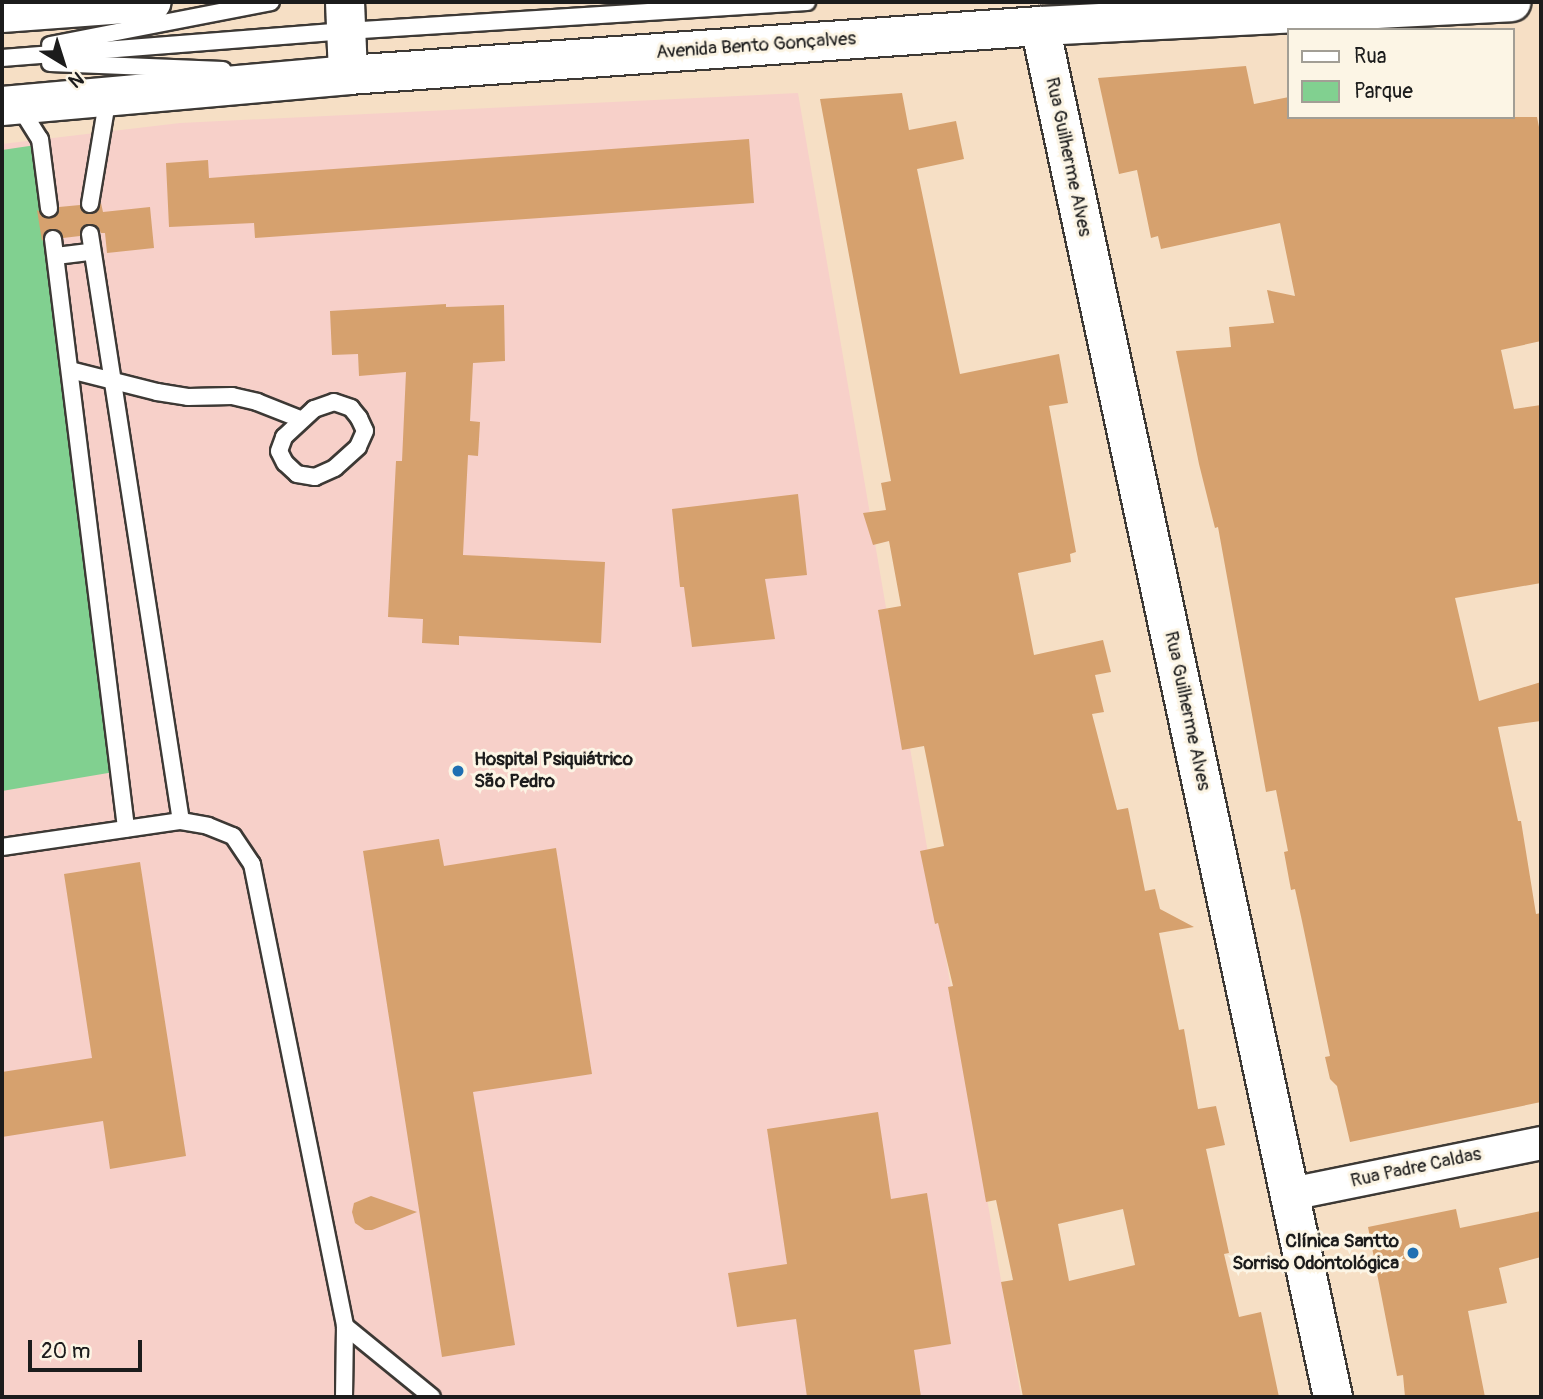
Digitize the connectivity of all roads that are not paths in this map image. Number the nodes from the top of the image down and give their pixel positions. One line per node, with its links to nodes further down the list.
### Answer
1 (152, 2): 5 (main road)
2 (271, 2): 8 (lane)
3 (807, 2): 6 (lane)
4 (1511, 2): 7 (main road, Avenida Bento Gonçalves)
5 (2, 13)
6 (345, 16): 8 (lane); 9 (main road)
7 (1040, 26): 9 (main road, Avenida Bento Gonçalves); 25 (main road, Rua Guilherme Alves)
8 (2, 58): 9 (lane)
9 (348, 75): 10 (main road, Avenida Bento Gonçalves)
10 (109, 94): 11 (main road, Avenida Bento Gonçalves); 12 (lane)
11 (10, 105): 13 (lane)
12 (90, 204)
13 (49, 208)
14 (90, 234): 16 (lane)
15 (53, 239): 17 (lane)
16 (90, 252): 17 (lane); 19 (lane)
17 (56, 256): 18 (lane)
18 (70, 370): 19 (lane); 22 (lane)
19 (112, 382): 20 (lane); 21 (lane)
20 (300, 419): 20 (lane)
21 (181, 821): 22 (lane); 26 (lane)
22 (126, 828): 23 (lane)
23 (2, 848)
24 (1541, 1143): 25 (street, Rua Padre Caldas)
25 (1291, 1194): 29 (main road, Rua Guilherme Alves)
26 (345, 1326): 27 (lane); 28 (lane)
27 (344, 1397)
28 (432, 1397)
29 (1333, 1397)

